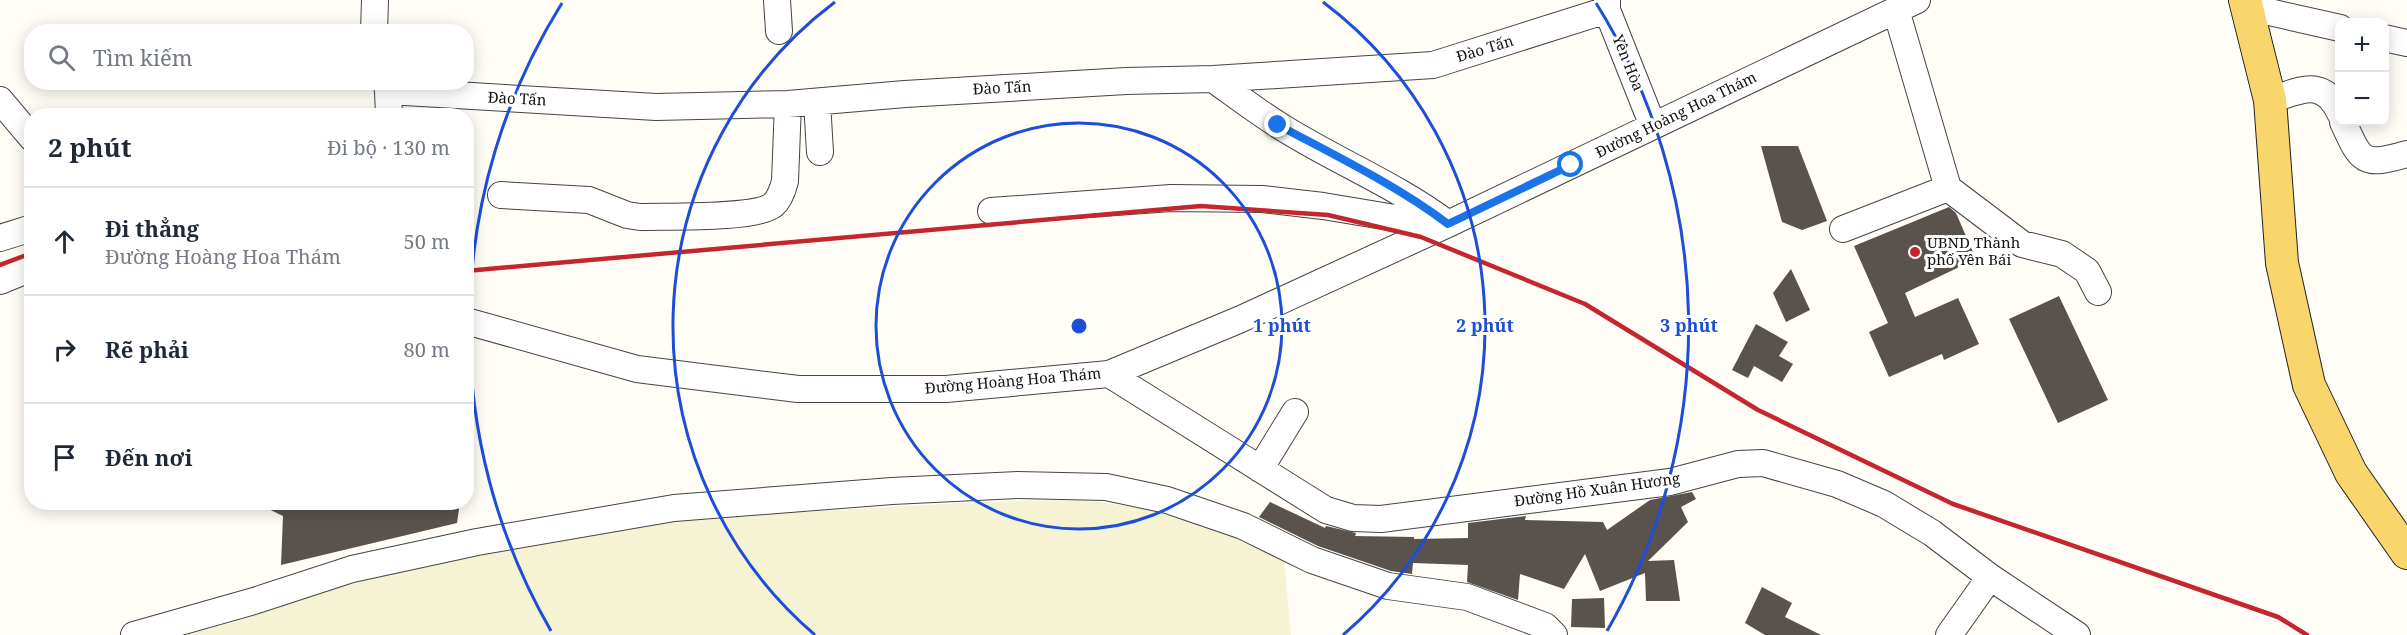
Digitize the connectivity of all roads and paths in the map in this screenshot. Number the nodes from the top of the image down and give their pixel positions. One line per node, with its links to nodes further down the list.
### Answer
1 (375, 0): 6 (street)
2 (777, 0): 8 (street)
3 (2246, 4): 7 (street); 13 (main road)
4 (1607, 5): 11 (street, Đào Tấn); 18 (street, Yên Hòa)
5 (1906, 5): 18 (street, Đường Hoàng Hoa Thám); 23 (street)
6 (374, 24)
7 (2335, 27)
8 (778, 31)
9 (2389, 39): 10 (street)
10 (2407, 44)
11 (1213, 79): 15 (street, Đào Tấn); 26 (street)
12 (388, 96): 16 (street, Đào Tấn)
13 (2270, 99): 17 (street); 37 (main road)
14 (0, 100): 20 (street)
15 (817, 102): 16 (street, Đào Tấn); 21 (street)
16 (788, 104): 24 (street)
17 (2335, 104)
18 (1653, 126): 26 (street, Đường Hoàng Hoa Thám)
19 (2345, 126): 22 (street)
20 (24, 128)
21 (820, 152)
22 (2407, 154)
23 (1948, 188): 27 (street); 32 (street)
24 (501, 195)
25 (992, 211): 26 (street)
26 (1440, 228): 34 (street, Đường Hoàng Hoa Thám)
27 (1843, 229)
28 (24, 230): 29 (street)
29 (0, 238)
30 (24, 271): 31 (street)
31 (0, 281)
32 (2098, 292)
33 (474, 323): 34 (street, Đường Hoàng Hoa Thám)
34 (1109, 374): 36 (street, Đường Hồ Xuân Hương)
35 (1295, 412): 36 (street)
36 (1260, 469): 38 (street, Đường Hồ Xuân Hương)
37 (2407, 554)
38 (1990, 576): 41 (street); 42 (street, Đường Hồ Xuân Hương)
39 (134, 635): 40 (street)
40 (1554, 635)
41 (1949, 635)
42 (2077, 635)

